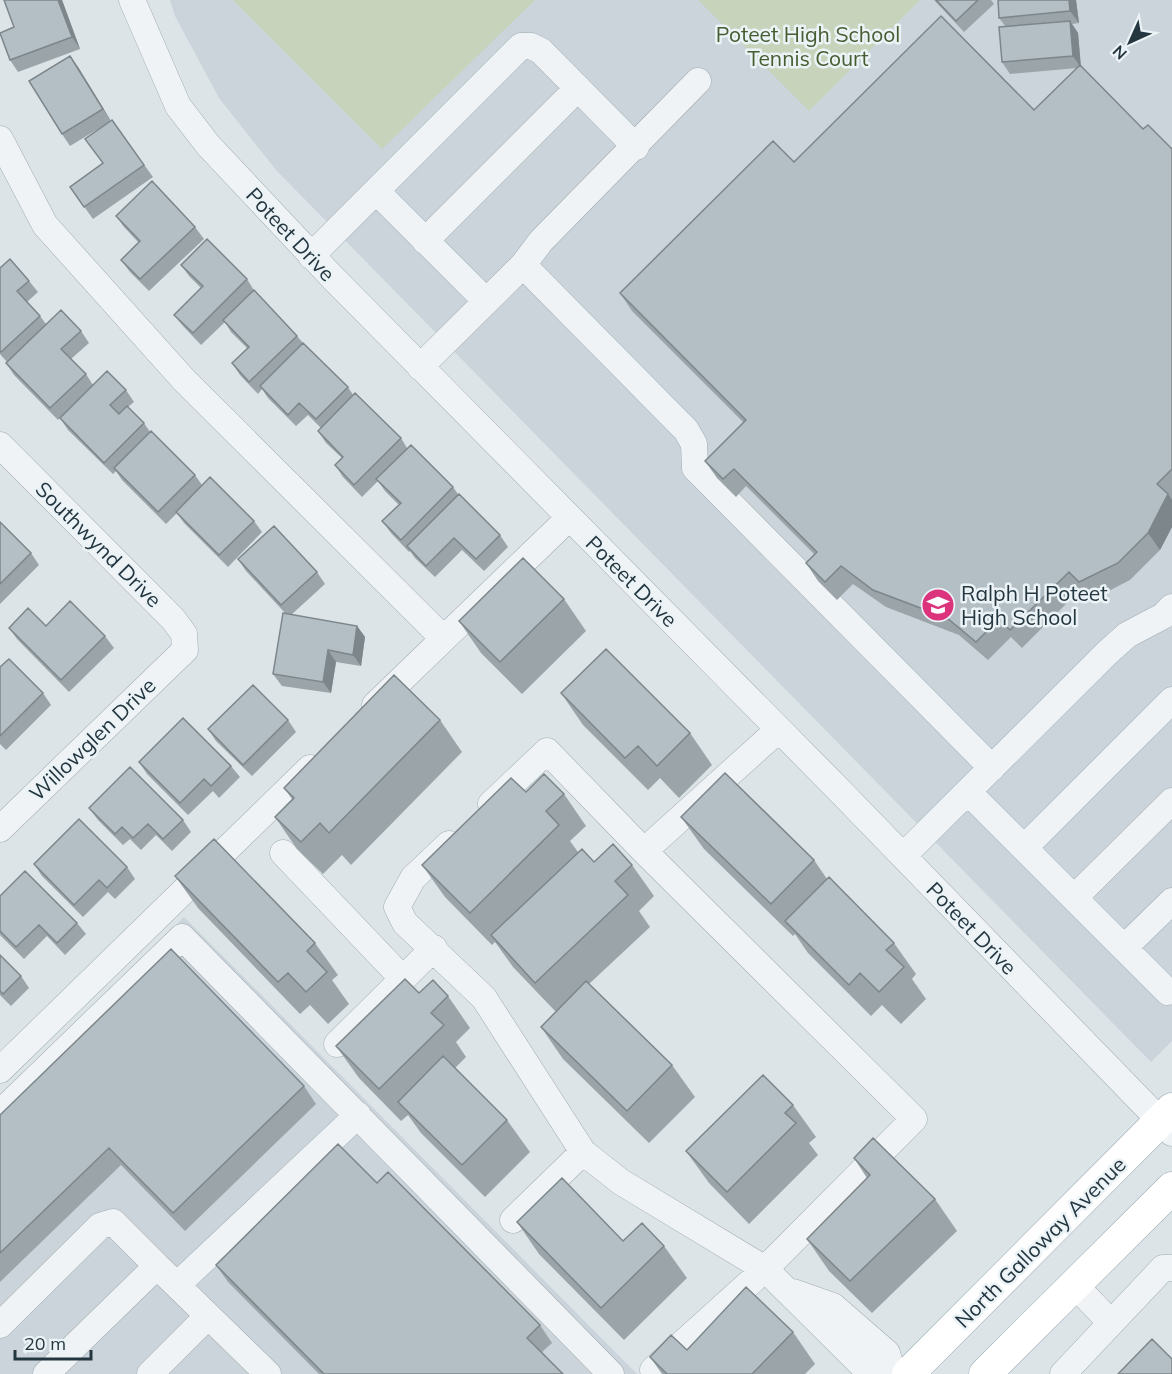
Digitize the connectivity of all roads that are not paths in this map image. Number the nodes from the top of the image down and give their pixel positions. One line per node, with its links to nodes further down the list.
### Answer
1 (132, 0): 8 (street, Poteet Drive)
2 (698, 81): 5 (street)
3 (578, 88): 5 (street); 6 (street); 7 (street)
4 (0, 139): 15 (street)
5 (636, 147): 9 (street)
6 (376, 191): 7 (street); 8 (street)
7 (425, 241): 10 (street)
8 (312, 256): 11 (street, Poteet Drive)
9 (523, 265): 10 (street); 21 (street)
10 (486, 301): 11 (street)
11 (420, 367): 13 (street, Poteet Drive)
12 (0, 445): 16 (street, Southwynd Drive)
13 (569, 518): 15 (street); 19 (street, Poteet Drive)
14 (1172, 607): 21 (street)
15 (443, 638): 18 (street)
16 (184, 650): 24 (street, Willowglen Drive)
17 (1172, 700): 25 (street)
18 (358, 720)
19 (778, 730): 26 (street); 28 (street, Poteet Drive)
20 (324, 753): 36 (street)
21 (992, 768): 22 (street)
22 (968, 792): 25 (street); 28 (street)
23 (1172, 801): 29 (street)
24 (0, 829)
25 (1024, 848): 29 (street)
26 (644, 851): 31 (street); 45 (street)
27 (283, 853): 33 (street)
28 (903, 856): 39 (street, Poteet Drive)
29 (1074, 898): 32 (street)
30 (1172, 901): 32 (street)
31 (434, 948): 33 (street); 40 (street)
32 (1125, 948): 34 (street)
33 (403, 979): 35 (street)
34 (1172, 992)
35 (337, 1044)
36 (0, 1070)
37 (0, 1113): 38 (street)
38 (358, 1115): 46 (street); 56 (street)
39 (1168, 1121): 59 (main road, North Galloway Avenue)
40 (583, 1152): 42 (street); 45 (street)
41 (1172, 1188): 47 (main road)
42 (513, 1220)
43 (157, 1266): 46 (street); 51 (street); 54 (street)
44 (1172, 1268): 50 (street)
45 (765, 1269): 48 (street); 52 (street)
46 (177, 1285): 49 (street)
47 (1075, 1285): 50 (street); 60 (main road)
48 (784, 1288): 57 (street); 58 (street)
49 (208, 1316): 53 (street); 55 (street)
50 (1111, 1323): 61 (street)
51 (0, 1325)
52 (653, 1370)
53 (257, 1371)
54 (46, 1374)
55 (150, 1374)
56 (612, 1374)
57 (871, 1374)
58 (893, 1374)
59 (908, 1374)
60 (985, 1374)
61 (1063, 1374)

